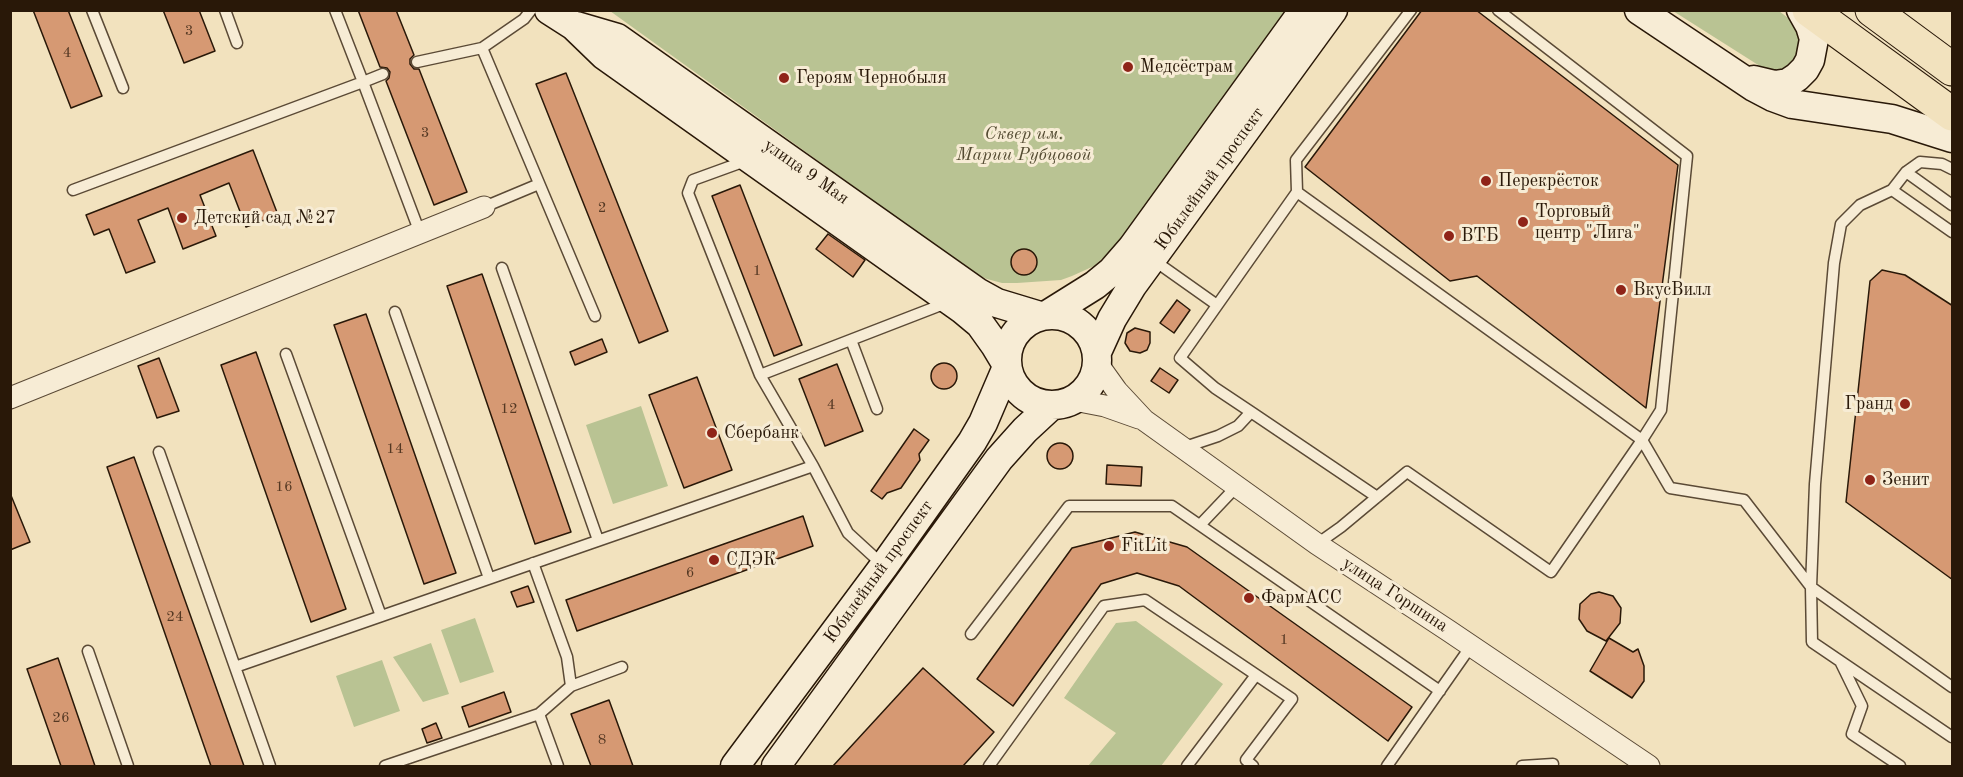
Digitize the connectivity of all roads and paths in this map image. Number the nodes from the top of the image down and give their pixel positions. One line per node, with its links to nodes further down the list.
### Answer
1 (92, 10): 22 (lane)
2 (225, 10): 15 (lane)
3 (335, 10): 21 (lane)
4 (531, 10): 16 (lane)
5 (549, 10): 14 (main road, улица 9 Мая)
6 (1304, 10): 41 (main road, Юбилейный проспект)
7 (1333, 10): 36 (main road, Юбилейный проспект)
8 (1411, 10): 31 (lane)
9 (1498, 10): 53 (lane)
10 (1639, 10): 19 (main road)
11 (1800, 10): 19 (main road)
12 (1809, 10): 23 (highway)
13 (1872, 10): 18 (highway)
14 (574, 26): 25 (main road, улица 9 Мая); 41 (main road, улица 9 Мая)
15 (237, 43)
16 (482, 48): 17 (lane); 28 (lane)
17 (417, 62)
18 (1953, 69)
19 (1732, 73): 24 (main road)
20 (383, 74): 21 (lane)
21 (363, 82): 29 (lane); 35 (lane)
22 (123, 88)
23 (1953, 114)
24 (1953, 138)
25 (750, 159): 46 (main road, улица 9 Мая); 47 (lane)
26 (1953, 169): 27 (lane)
27 (1906, 172): 30 (lane); 32 (lane)
28 (539, 184): 33 (lane); 42 (lane)
29 (73, 190)
30 (1892, 190): 34 (lane); 65 (lane)
31 (1297, 192): 39 (lane); 53 (lane)
32 (1953, 205)
33 (484, 207): 35 (street)
34 (1953, 232)
35 (420, 233): 48 (street)
36 (1151, 259): 39 (lane); 45 (main road, Юбилейный проспект)
37 (502, 268): 60 (lane)
38 (941, 305): 43 (lane)
39 (1217, 305): 51 (lane)
40 (395, 312): 64 (lane)
41 (1043, 315): 45 (main road); 46 (main road, Юбилейный проспект)
42 (595, 316)
43 (851, 340): 47 (lane); 50 (lane)
44 (286, 354): 66 (lane)
45 (1097, 358): 49 (main road, Юбилейный проспект); 52 (street, улица Горшина)
46 (1007, 366): 49 (main road); 63 (main road, Юбилейный проспект)
47 (760, 375): 56 (lane)
48 (10, 398)
49 (1063, 403): 52 (street, улица Горшина); 85 (main road, Юбилейный проспект)
50 (877, 409)
51 (1251, 412): 54 (lane); 58 (lane)
52 (1144, 420): 54 (street, улица Горшина)
53 (1642, 440): 58 (lane); 65 (lane)
54 (1185, 447): 57 (street, улица Горшина)
55 (159, 452): 71 (lane)
56 (813, 466): 60 (lane); 63 (lane)
57 (1237, 486): 59 (lane); 61 (street, улица Горшина)
58 (1377, 497): 61 (lane)
59 (1200, 525): 67 (lane); 76 (lane)
60 (598, 540): 62 (lane)
61 (1317, 544): 68 (street, улица Горшина)
62 (532, 563): 64 (lane); 74 (lane)
63 (884, 566): 84 (main road, Юбилейный проспект)
64 (489, 578): 66 (lane)
65 (1811, 588): 70 (lane); 75 (lane)
66 (381, 616): 71 (lane)
67 (971, 634)
68 (1471, 646): 76 (lane); 91 (street, улица Горшина)
69 (88, 651): 80 (lane)
70 (1839, 661): 78 (lane); 92 (lane)
71 (235, 667): 81 (lane)
72 (622, 667): 74 (lane)
73 (1256, 675): 86 (lane); 87 (lane); 88 (lane)
74 (571, 686): 77 (lane)
75 (1953, 687)
76 (1440, 691): 89 (lane)
77 (539, 714): 82 (lane); 83 (lane)
78 (1953, 737)
79 (1553, 764): 90 (lane)
80 (128, 766)
81 (270, 766)
82 (385, 766)
83 (558, 766)
84 (735, 766)
85 (776, 766)
86 (989, 766)
87 (1187, 766)
88 (1253, 766)
89 (1387, 766)
90 (1522, 766)
91 (1648, 766)
92 (1900, 766)

